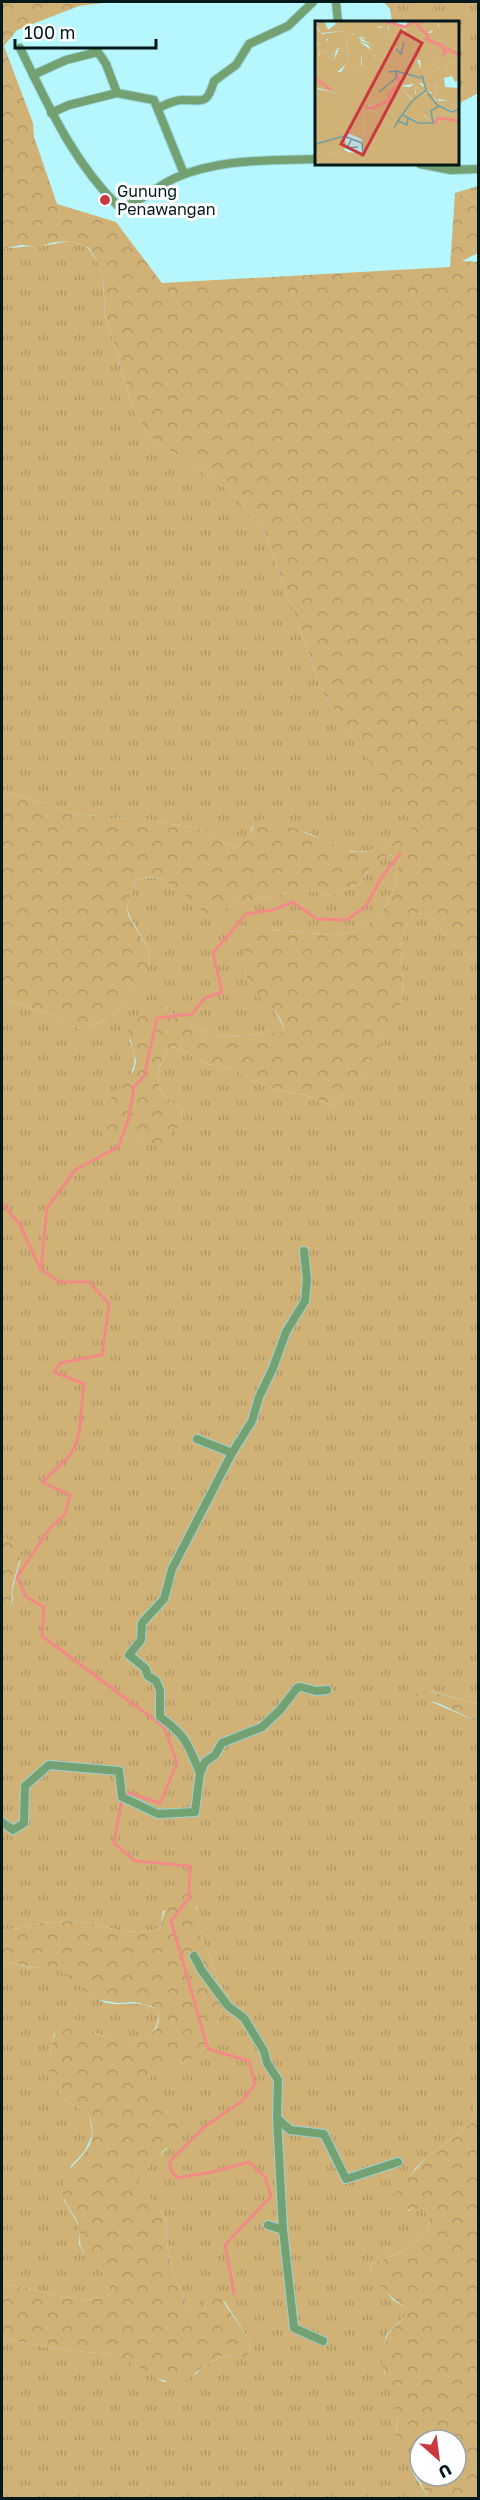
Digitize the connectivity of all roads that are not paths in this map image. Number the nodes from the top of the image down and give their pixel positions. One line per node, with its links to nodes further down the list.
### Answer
1 (313, 2): 7 (street)
2 (336, 2): 3 (street)
3 (338, 21)
4 (20, 48): 5 (street)
5 (33, 75): 6 (street); 8 (street)
6 (117, 93): 7 (street); 8 (street)
7 (158, 108): 12 (street)
8 (51, 113): 12 (street)
9 (315, 159): 12 (street)
10 (425, 165): 11 (street)
11 (478, 169)
12 (184, 174)
13 (304, 1251): 15 (street)
14 (198, 1439): 15 (street)
15 (232, 1453): 17 (street)
16 (327, 1690): 17 (street)
17 (200, 1773): 18 (street)
18 (2, 1822)
19 (195, 1956): 20 (street)
20 (277, 2118): 21 (street); 23 (street)
21 (398, 2162)
22 (268, 2224): 23 (street)
23 (283, 2230): 24 (street)
24 (323, 2341)

